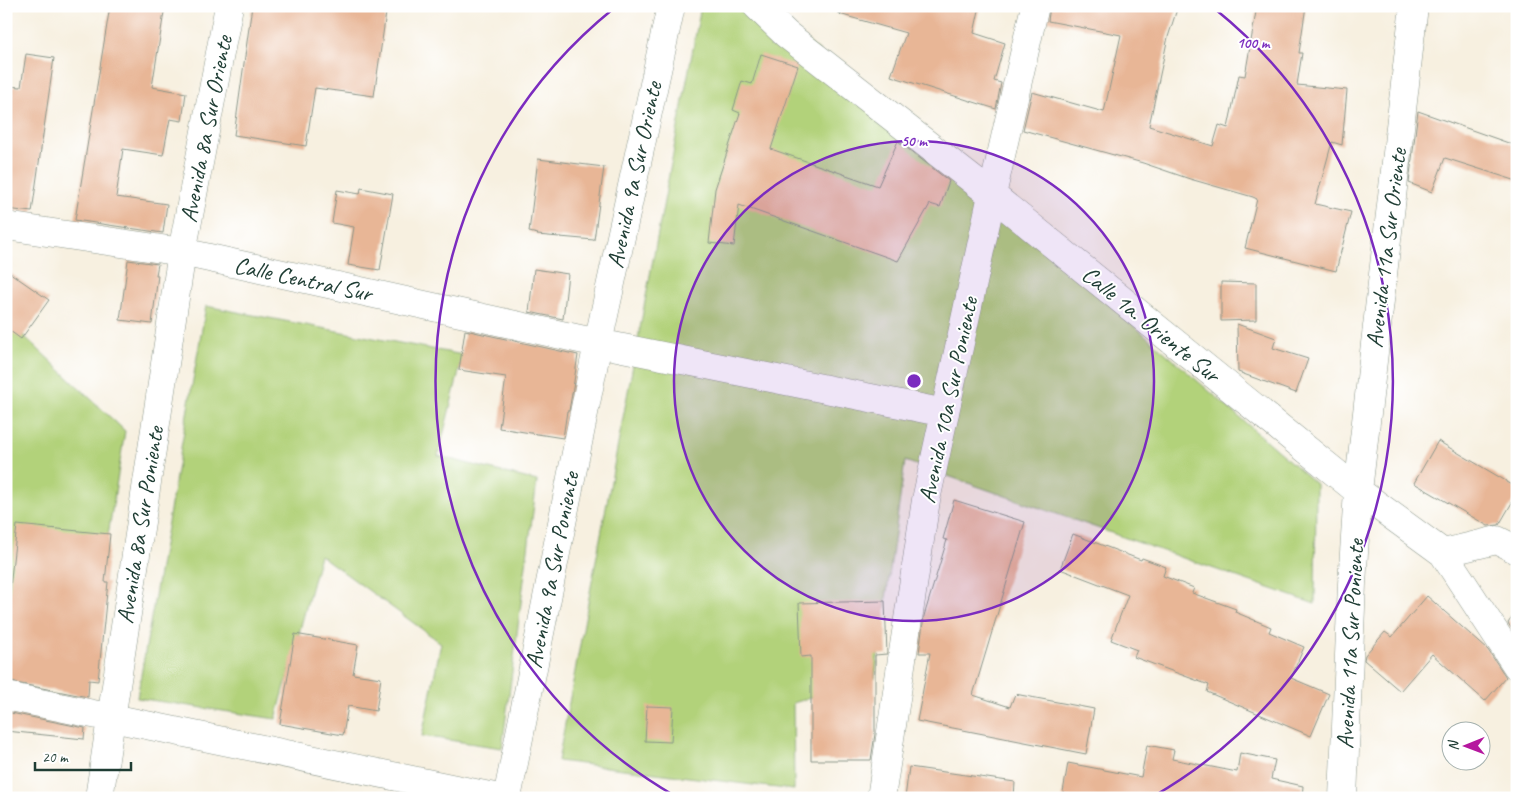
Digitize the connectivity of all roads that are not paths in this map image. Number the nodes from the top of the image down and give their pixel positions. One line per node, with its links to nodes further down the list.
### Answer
1 (230, 6): 8 (street, Avenida 8a Sur Oriente)
2 (671, 6): 9 (street, Avenida 9a Sur Oriente)
3 (757, 6): 6 (street, Calle 1a. Oriente Sur)
4 (1036, 6): 6 (street, Avenida 10a Sur Poniente)
5 (1414, 6): 11 (street, Avenida 11a Sur Oriente)
6 (992, 195): 10 (street, Avenida 10a Sur Poniente); 11 (street, Calle 1a. Oriente Sur)
7 (6, 226): 8 (street, Calle Central Sur)
8 (182, 252): 9 (street, Calle Central Sur); 16 (street, Avenida 8a Sur Poniente)
9 (598, 343): 10 (street, Calle Central Sur); 19 (street, Avenida 9a Sur Poniente)
10 (945, 413): 20 (street, Avenida 10a Sur Poniente)
11 (1358, 490): 13 (street, Calle 1a. Oriente Sur); 21 (street, Avenida 11a Sur Poniente)
12 (1517, 550): 13 (street)
13 (1443, 553): 14 (street, Calle 1a. Oriente Sur)
14 (1517, 666)
15 (6, 696): 16 (street)
16 (111, 718): 17 (street, Avenida 8a Sur Poniente); 18 (street)
17 (100, 798)
18 (499, 798)
19 (507, 798)
20 (881, 798)
21 (1343, 798)

